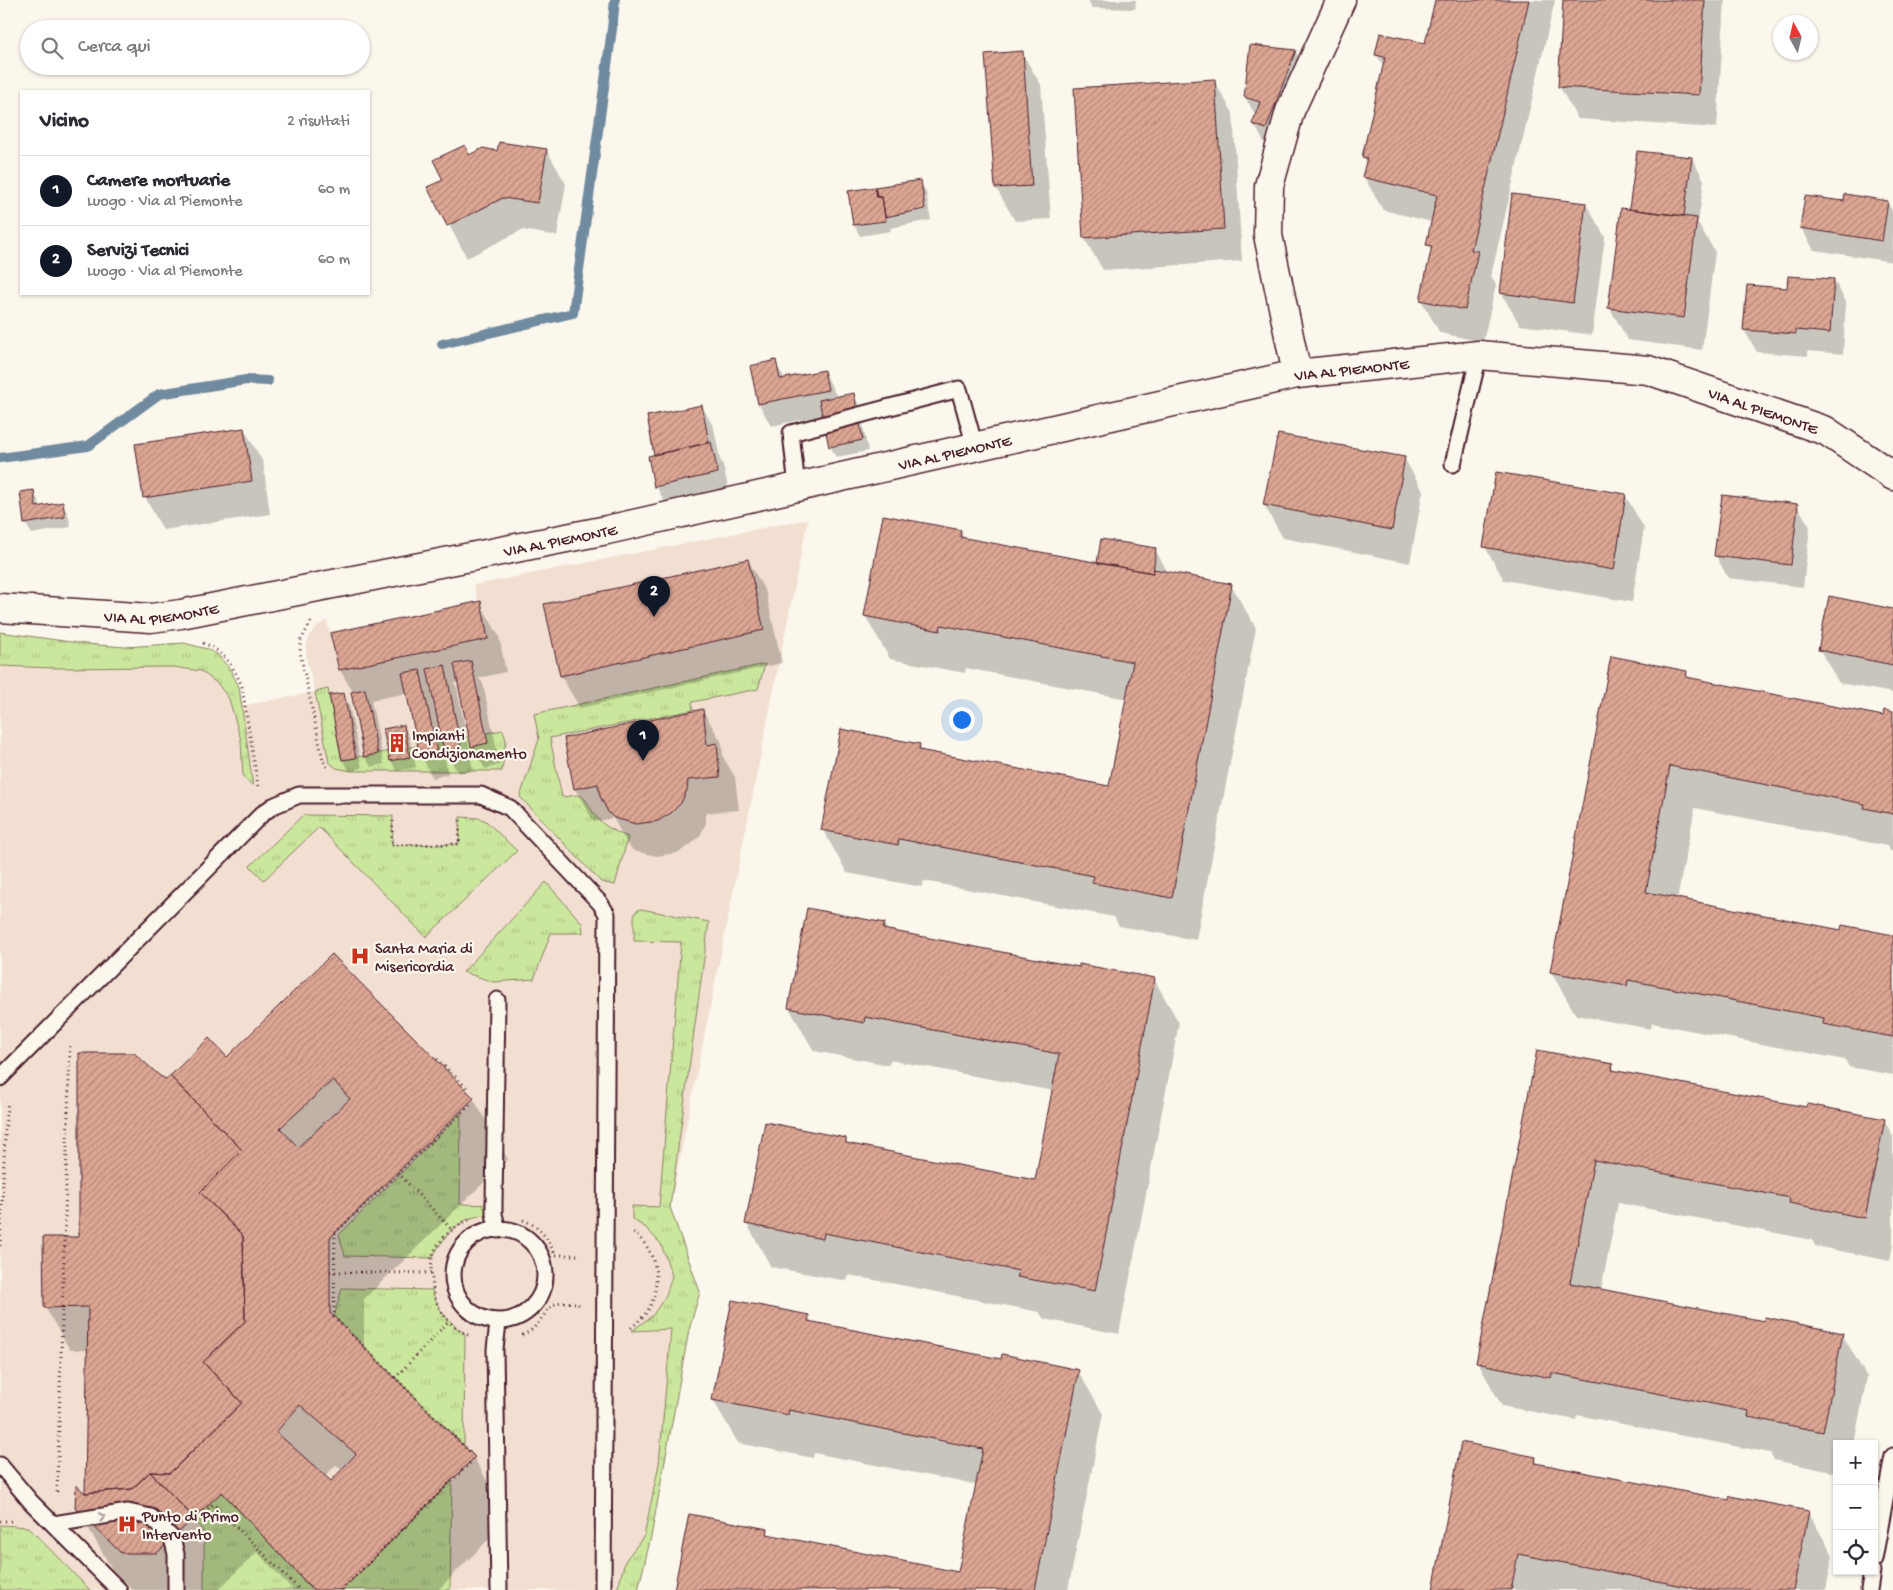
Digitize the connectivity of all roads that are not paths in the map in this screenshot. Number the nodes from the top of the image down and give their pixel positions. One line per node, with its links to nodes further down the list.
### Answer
1 (1341, 0): 3 (main road)
2 (1479, 355): 3 (main road, VIA AL PIEMONTE); 5 (lane); 6 (main road, VIA AL PIEMONTE)
3 (1297, 374): 4 (main road, VIA AL PIEMONTE)
4 (975, 447): 7 (main road, VIA AL PIEMONTE); 7 (lane)
5 (1453, 464)
6 (1893, 476)
7 (797, 487): 8 (main road, VIA AL PIEMONTE)
8 (0, 608)
9 (497, 1000): 11 (lane)
10 (0, 1078): 21 (lane)
11 (498, 1230): 12 (lane); 12 (lane)
12 (498, 1323): 20 (lane)
13 (1893, 1456): 16 (lane)
14 (0, 1465): 15 (lane)
15 (54, 1524): 18 (lane); 19 (lane, one-way to 19)
16 (1878, 1537)
17 (1871, 1575): 22 (lane)
18 (119, 1590)
19 (176, 1590)
20 (499, 1590)
21 (603, 1590)
22 (1869, 1590)

